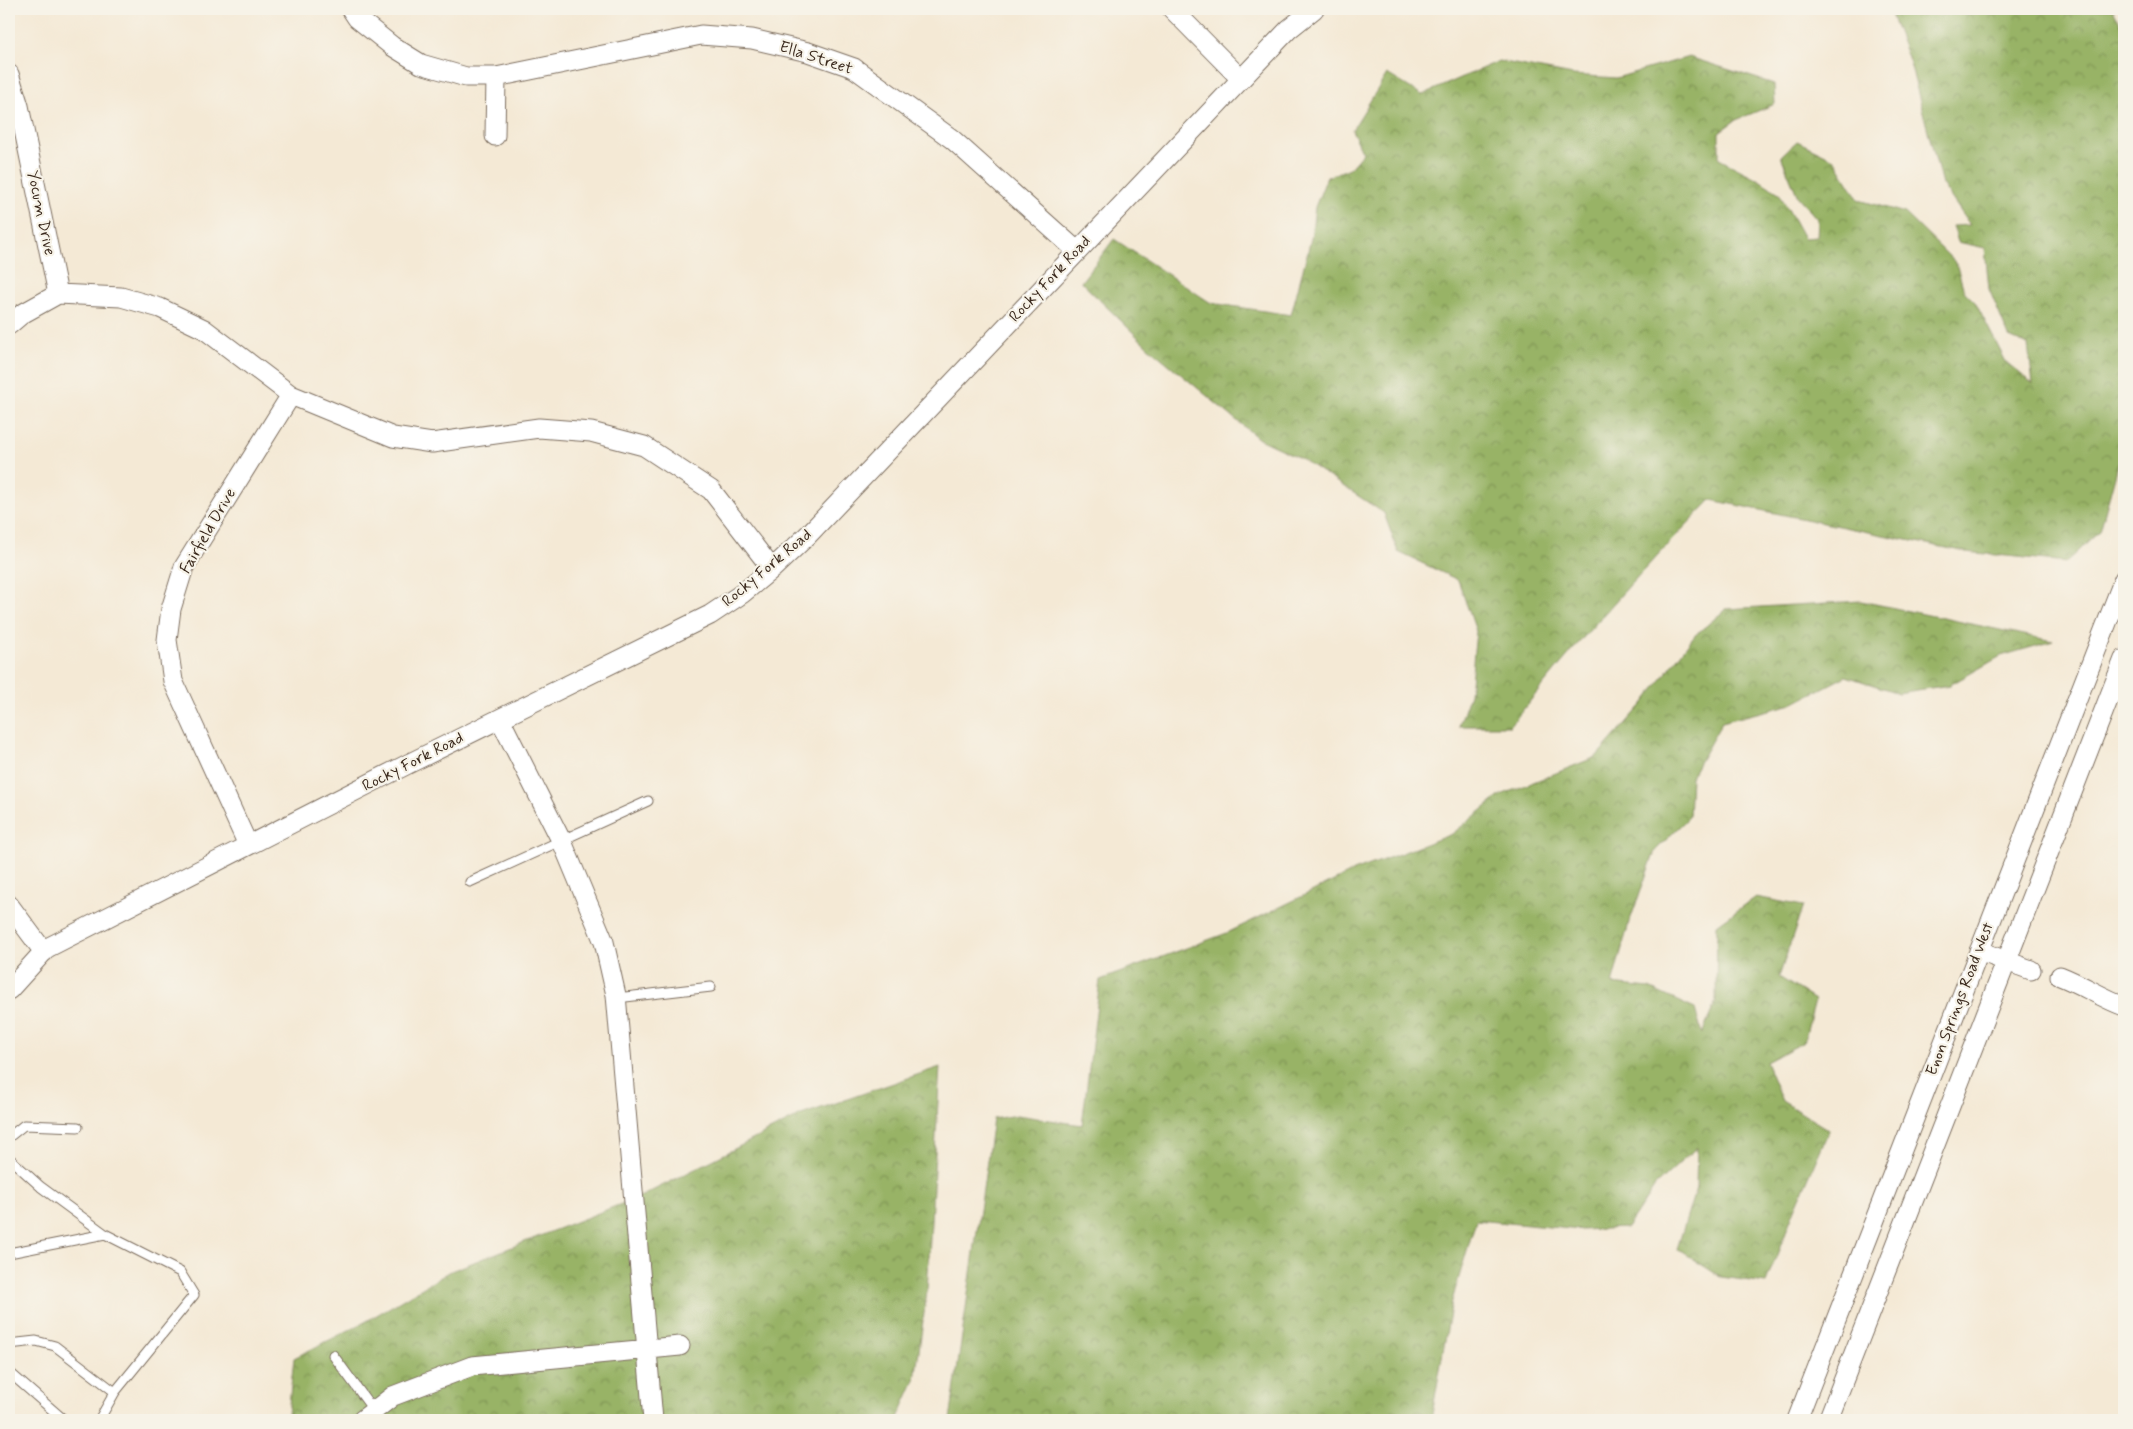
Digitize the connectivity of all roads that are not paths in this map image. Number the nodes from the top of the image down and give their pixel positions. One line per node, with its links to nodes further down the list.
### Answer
1 (351, 9): 5 (street, Ella Street)
2 (1172, 9): 6 (street)
3 (1314, 9): 6 (street, Rocky Fork Road)
4 (9, 74): 9 (street, Yocum Drive)
5 (496, 76): 7 (street); 8 (street, Ella Street)
6 (1241, 79): 8 (street, Rocky Fork Road)
7 (495, 136)
8 (1078, 251): 12 (street, Rocky Fork Road)
9 (58, 294): 10 (street); 11 (street)
10 (9, 325)
11 (291, 395): 12 (street); 18 (street, Fairfield Drive)
12 (772, 569): 15 (street, Rocky Fork Road)
13 (2124, 579): 21 (street, Enon Springs Road West)
14 (2124, 658): 23 (street, Enon Springs Road West)
15 (500, 719): 17 (street); 18 (street, Rocky Fork Road)
16 (648, 800): 17 (lane)
17 (562, 841): 19 (lane); 28 (street)
18 (248, 845): 22 (street, Rocky Fork Road)
19 (470, 882)
20 (9, 905): 22 (street)
21 (1978, 951): 23 (street); 45 (street, Enon Springs Road West)
22 (44, 952): 27 (street, Rocky Fork Road)
23 (2007, 962): 24 (street); 46 (street, Enon Springs Road West)
24 (2031, 970)
25 (2060, 976): 29 (street)
26 (712, 987): 28 (lane)
27 (9, 990)
28 (616, 998): 37 (street)
29 (2124, 1006)
30 (78, 1127): 31 (lane)
31 (9, 1138)
32 (9, 1158): 33 (lane)
33 (105, 1234): 34 (lane); 40 (lane)
34 (9, 1253)
35 (9, 1344): 40 (lane)
36 (680, 1346): 37 (street)
37 (647, 1349): 41 (street); 44 (street)
38 (333, 1355): 41 (lane)
39 (9, 1372): 42 (lane)
40 (115, 1392): 43 (lane)
41 (368, 1416)
42 (64, 1420)
43 (99, 1420)
44 (653, 1420)
45 (1797, 1420)
46 (1828, 1420)

